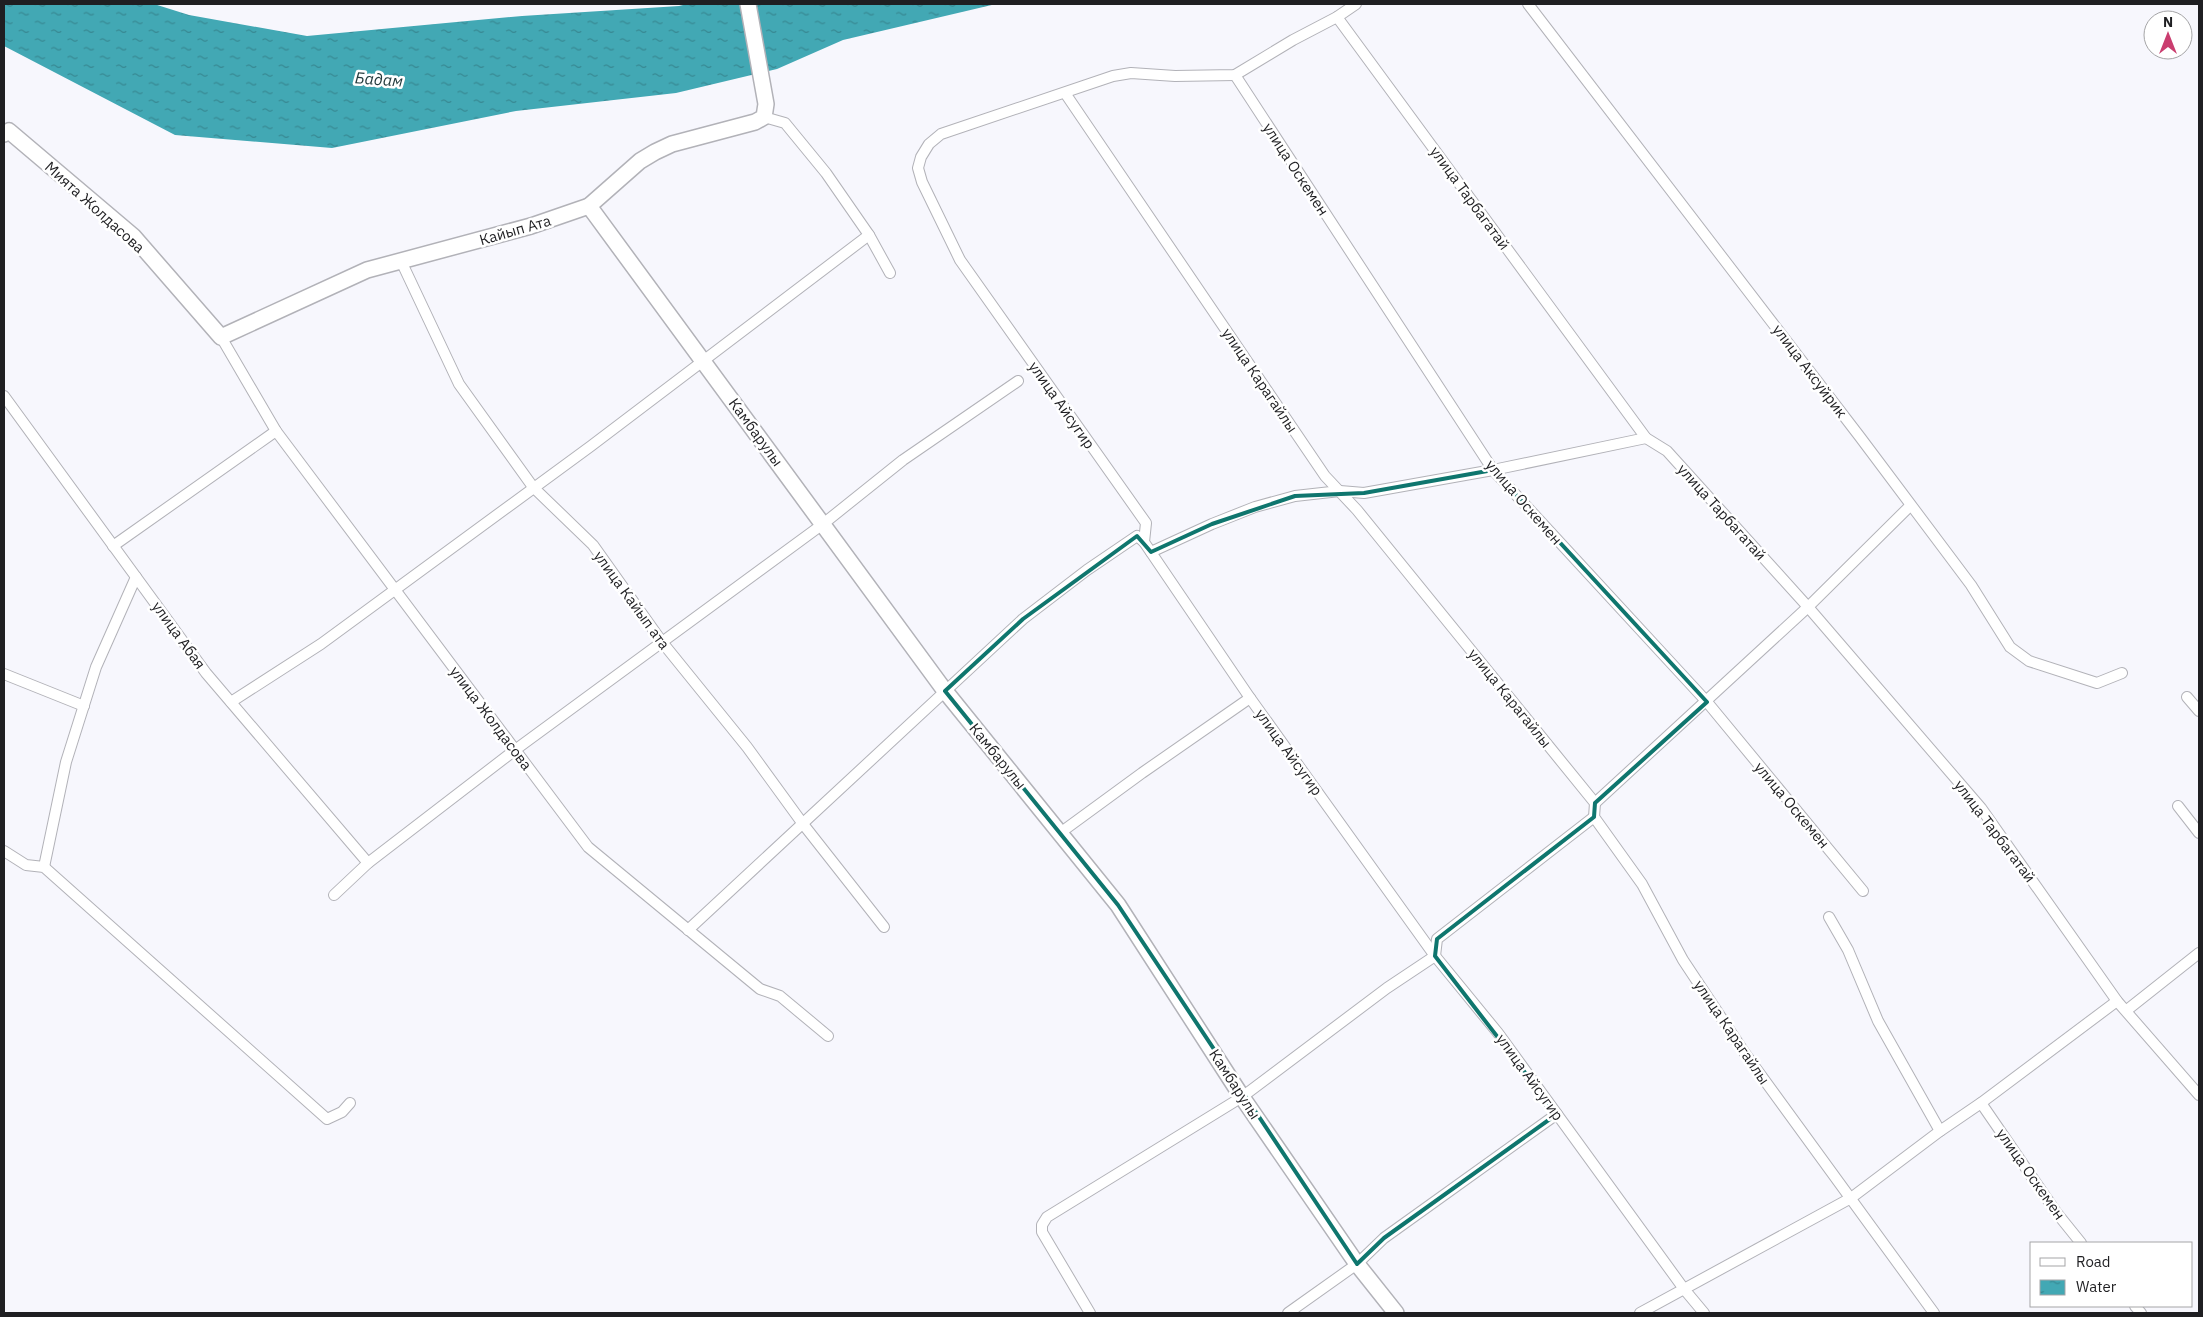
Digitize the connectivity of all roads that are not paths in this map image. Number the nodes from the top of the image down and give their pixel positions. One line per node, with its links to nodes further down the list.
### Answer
1 (748, 4): 7 (street)
2 (1356, 4): 4 (street)
3 (1528, 4): 22 (street, улица Аксуйрик)
4 (1337, 17): 5 (street); 18 (street, улица Тарбагатай)
5 (1235, 75): 6 (street); 19 (street, улица Оскемен)
6 (1065, 93): 21 (street, улица Карагайлы); 24 (street, улица Айсугир)
7 (764, 117): 9 (street, Кайып Ата); 10 (street)
8 (4, 134): 13 (street, Мията Жолдасова)
9 (589, 206): 11 (street, Кайып Ата); 14 (street, Камбарулы)
10 (869, 235): 12 (street); 14 (street)
11 (401, 261): 13 (street, Кайып Ата); 20 (street, улица Кайып ата)
12 (890, 273)
13 (221, 337): 17 (street, улица Жолдасова)
14 (703, 360): 20 (street); 23 (street, Камбарулы)
15 (1018, 381): 23 (street)
16 (4, 396): 25 (street, улица Абая)
17 (276, 431): 25 (street); 28 (street, улица Жолдасова)
18 (1646, 438): 19 (street); 29 (street, улица Тарбагатай)
19 (1493, 470): 21 (street); 37 (street, улица Оскемен)
20 (533, 487): 28 (street); 30 (street, улица Кайып ата)
21 (1340, 491): 26 (street); 41 (street, улица Карагайлы)
22 (1910, 506): 29 (street); 31 (street, улица Аксуйрик)
23 (823, 524): 30 (street); 33 (street, Камбарулы)
24 (1144, 542): 26 (street, улица Айсугир); 33 (street)
25 (113, 546): 27 (street, улица Абая)
26 (1152, 552): 35 (street, улица Айсугир)
27 (136, 577): 36 (street, улица Абая); 38 (street)
28 (393, 590): 36 (street); 40 (street, улица Жолдасова)
29 (1808, 607): 37 (street); 57 (street, улица Тарбагатай)
30 (662, 642): 40 (street); 44 (street, улица Кайып ата)
31 (2122, 673)
32 (4, 674): 38 (street)
33 (945, 691): 44 (street); 45 (street, Камбарулы)
34 (2187, 697): 39 (street)
35 (1250, 698): 45 (street); 56 (street, улица Айсугир)
36 (231, 702): 48 (street, улица Абая)
37 (1707, 702): 41 (street); 50 (street, улица Оскемен)
38 (84, 706): 49 (street)
39 (2199, 711)
40 (515, 750): 48 (street); 54 (street, улица Жолдасова)
41 (1595, 803): 43 (street)
42 (2178, 806): 46 (street)
43 (1594, 817): 56 (street); 66 (street, улица Карагайлы)
44 (803, 824): 53 (street, улица Кайып ата); 54 (street)
45 (1060, 833): 61 (street, Камбарулы)
46 (2199, 833)
47 (4, 851): 49 (street)
48 (368, 863): 51 (street)
49 (44, 867): 62 (street)
50 (1863, 891)
51 (334, 895)
52 (1830, 917): 65 (street)
53 (884, 927)
54 (688, 930): 59 (street, улица Жолдасова)
55 (2199, 953): 58 (street)
56 (1435, 956): 61 (street); 64 (street, улица Айсугир)
57 (2117, 1001): 58 (street, улица Тарбагатай); 63 (street)
58 (2127, 1010): 60 (street, улица Тарбагатай)
59 (828, 1036)
60 (2199, 1095)
61 (1242, 1097): 68 (street, Камбарулы); 70 (street)
62 (350, 1103)
63 (1982, 1103): 65 (street); 67 (street, улица Оскемен)
64 (1557, 1114): 68 (street); 69 (street, улица Айсугир)
65 (1940, 1131): 66 (street)
66 (1851, 1198): 69 (street); 75 (street, улица Карагайлы)
67 (2080, 1242)
68 (1357, 1264): 71 (street); 72 (street, Камбарулы)
69 (1684, 1289): 73 (street); 74 (street, улица Айсугир)
70 (1090, 1313)
71 (1288, 1313)
72 (1396, 1313)
73 (1640, 1313)
74 (1704, 1313)
75 (1934, 1313)

